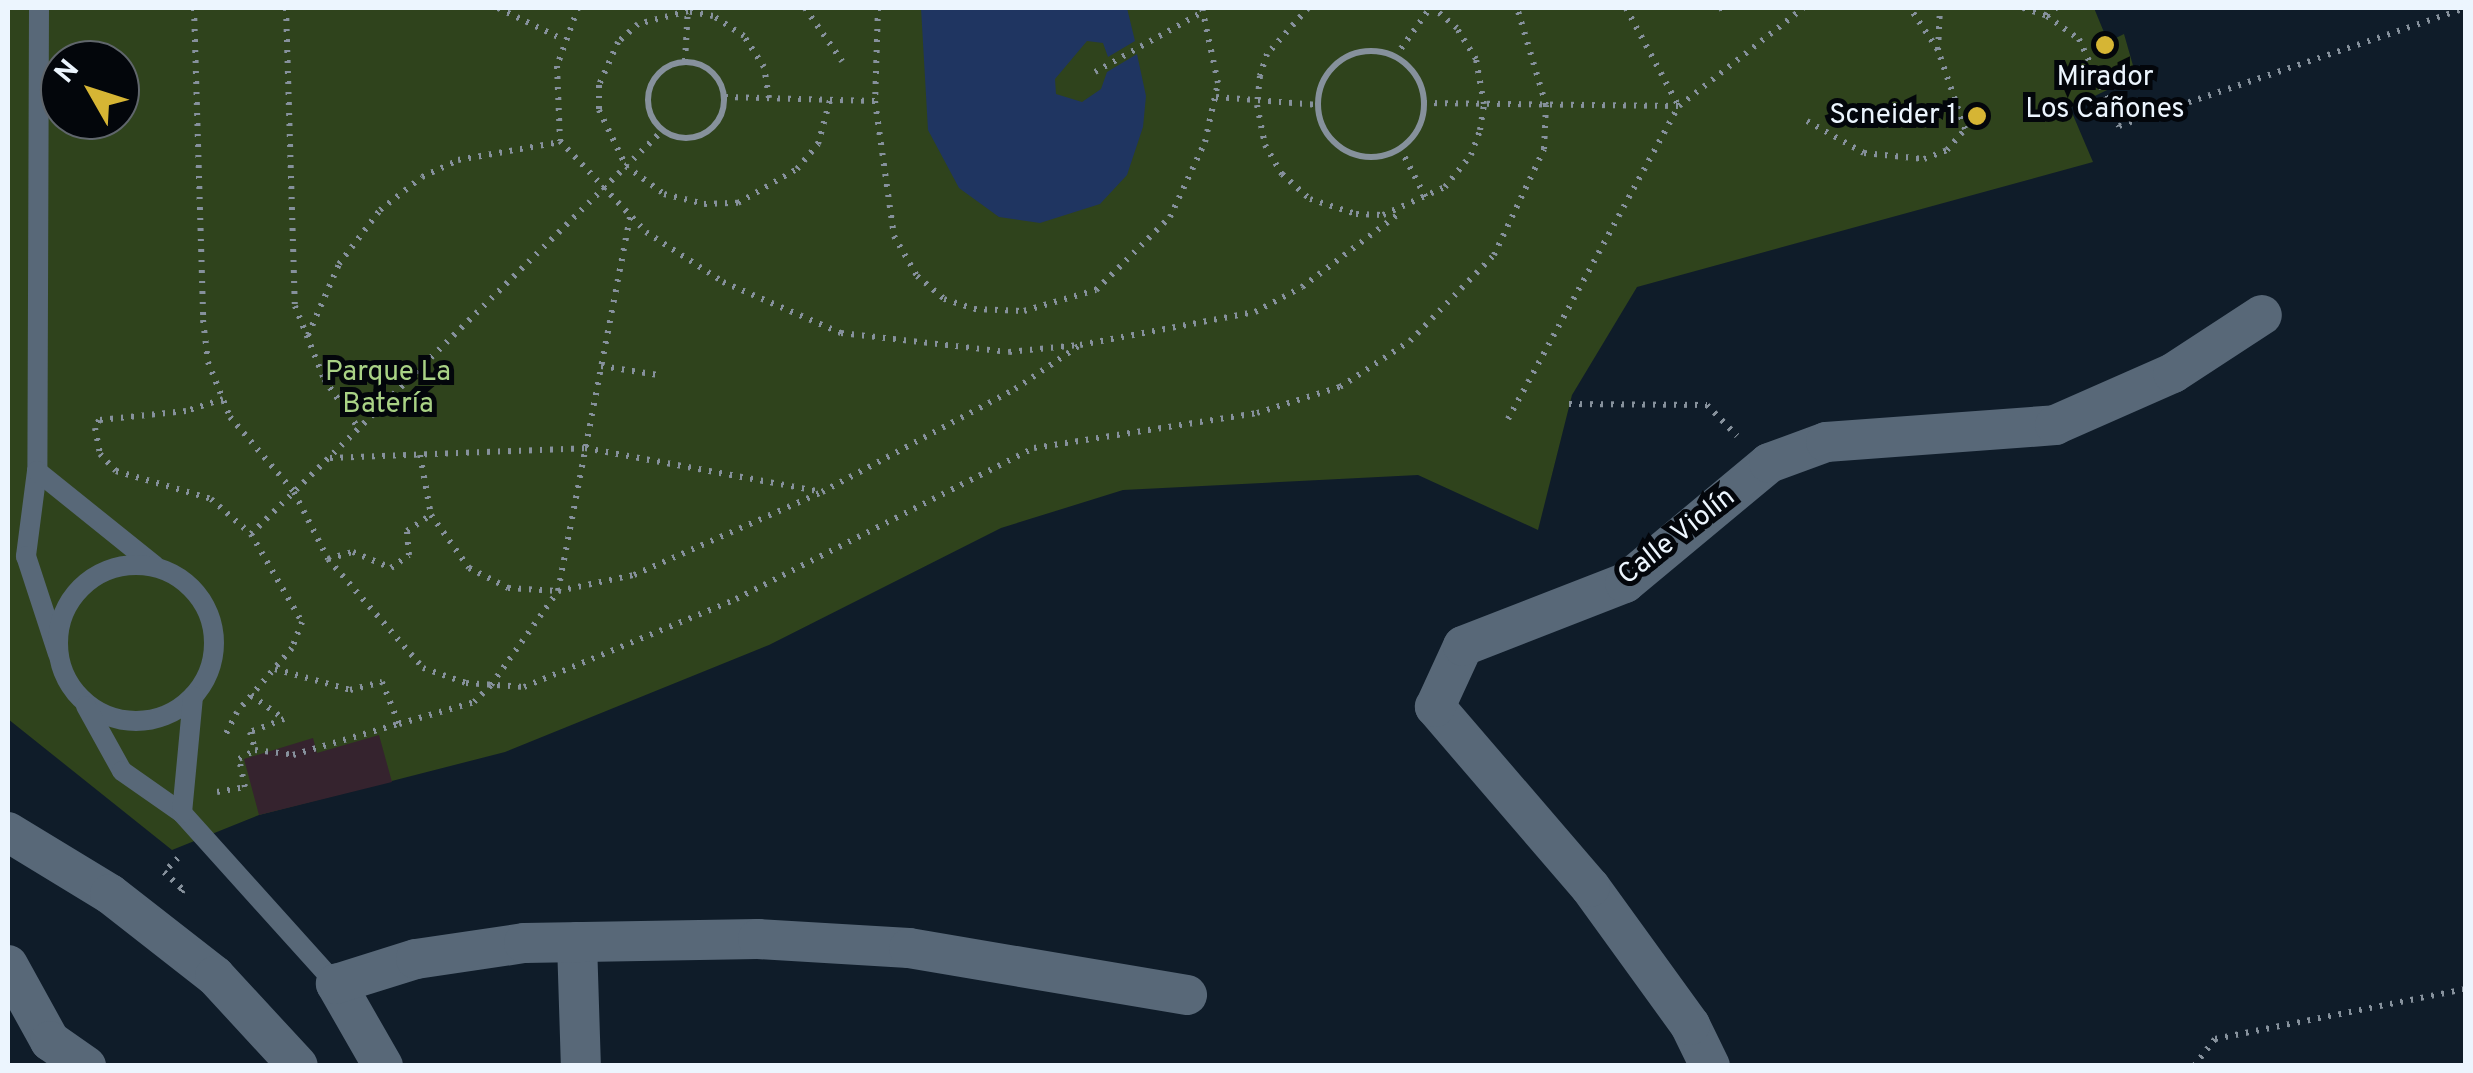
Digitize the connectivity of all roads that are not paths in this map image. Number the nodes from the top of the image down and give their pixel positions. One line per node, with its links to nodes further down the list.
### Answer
1 (40, 8): 3 (lane)
2 (2262, 315): 18 (street, Calle Violín)
3 (36, 470): 4 (lane); 5 (lane)
4 (155, 566): 5 (lane); 6 (lane)
5 (58, 654): 7 (lane)
6 (194, 697): 7 (lane); 8 (lane)
7 (84, 702): 8 (lane)
8 (182, 813): 12 (lane)
9 (8, 832): 15 (street)
10 (577, 942): 12 (street); 13 (street); 17 (street)
11 (8, 964): 14 (street)
12 (336, 984): 16 (street)
13 (1187, 995)
14 (86, 1066)
15 (298, 1066)
16 (384, 1066)
17 (581, 1066)
18 (1710, 1066)

